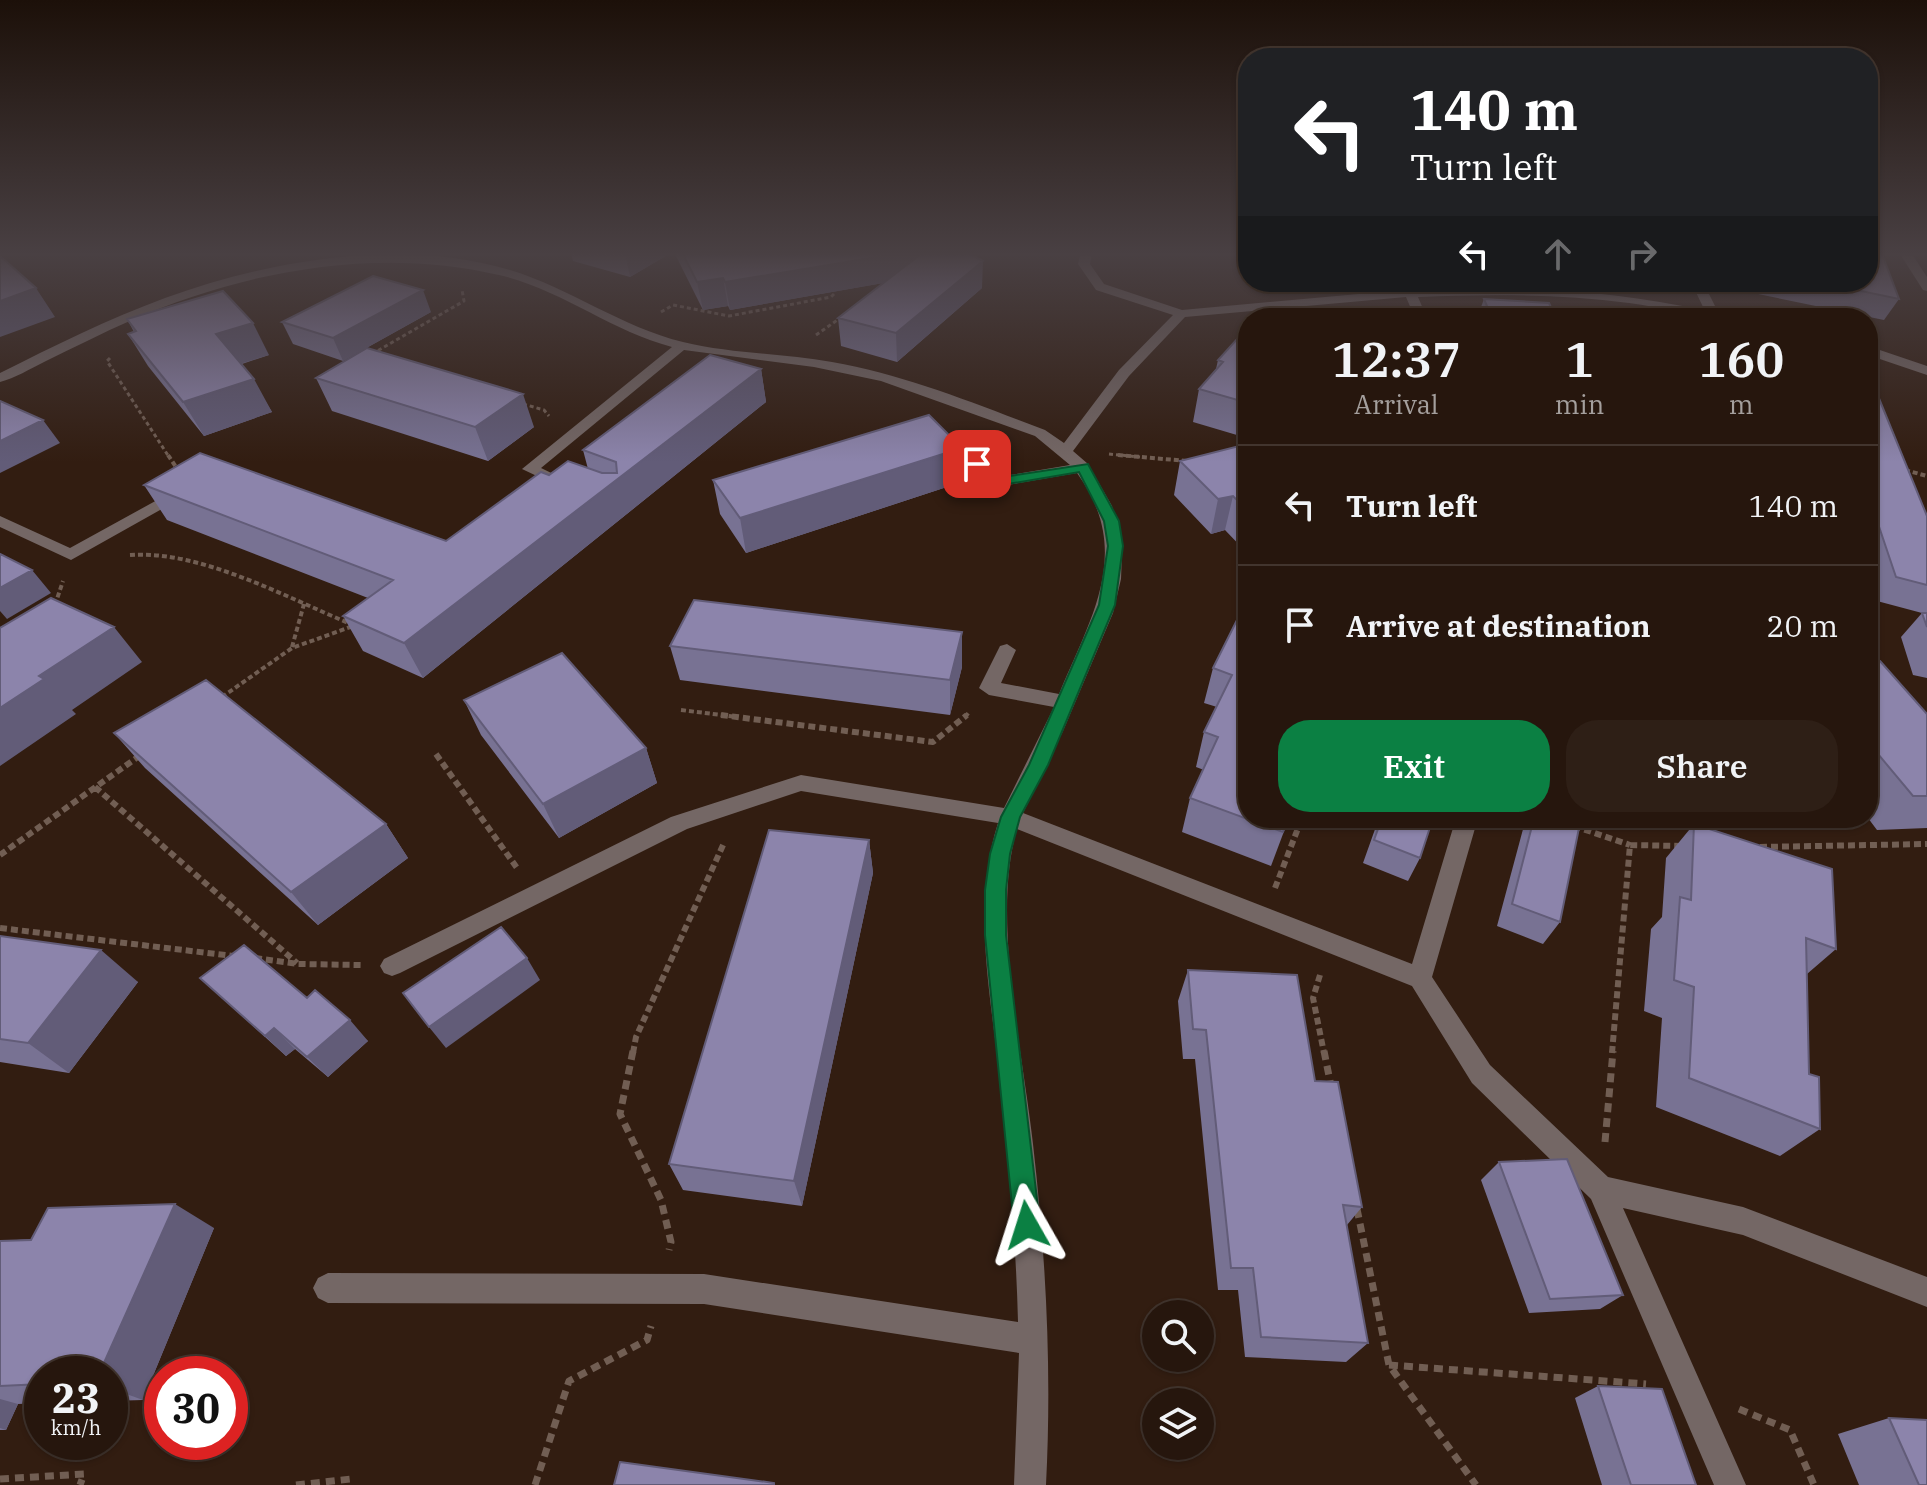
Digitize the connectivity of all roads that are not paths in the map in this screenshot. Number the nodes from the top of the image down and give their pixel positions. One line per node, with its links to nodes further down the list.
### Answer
1 (117, 323): 7 (street)
2 (621, 323): 4 (street)
3 (1172, 323): 8 (street)
4 (681, 346): 8 (street); 12 (street)
5 (1878, 354): 6 (street)
6 (1927, 371)
7 (0, 378)
8 (1066, 451): 10 (street)
9 (977, 464): 10 (street)
10 (1083, 467): 15 (street)
11 (189, 487): 13 (street)
12 (576, 487)
13 (0, 521)
14 (1007, 650): 15 (street)
15 (1065, 702): 16 (street)
16 (1010, 817): 18 (street); 19 (street); 23 (street)
17 (1464, 828): 19 (street)
18 (392, 966)
19 (1420, 978): 20 (street)
20 (1601, 1189): 22 (street); 25 (street)
21 (328, 1288): 23 (street)
22 (1927, 1292)
23 (1035, 1340): 24 (street)
24 (1030, 1485)
25 (1730, 1485)

